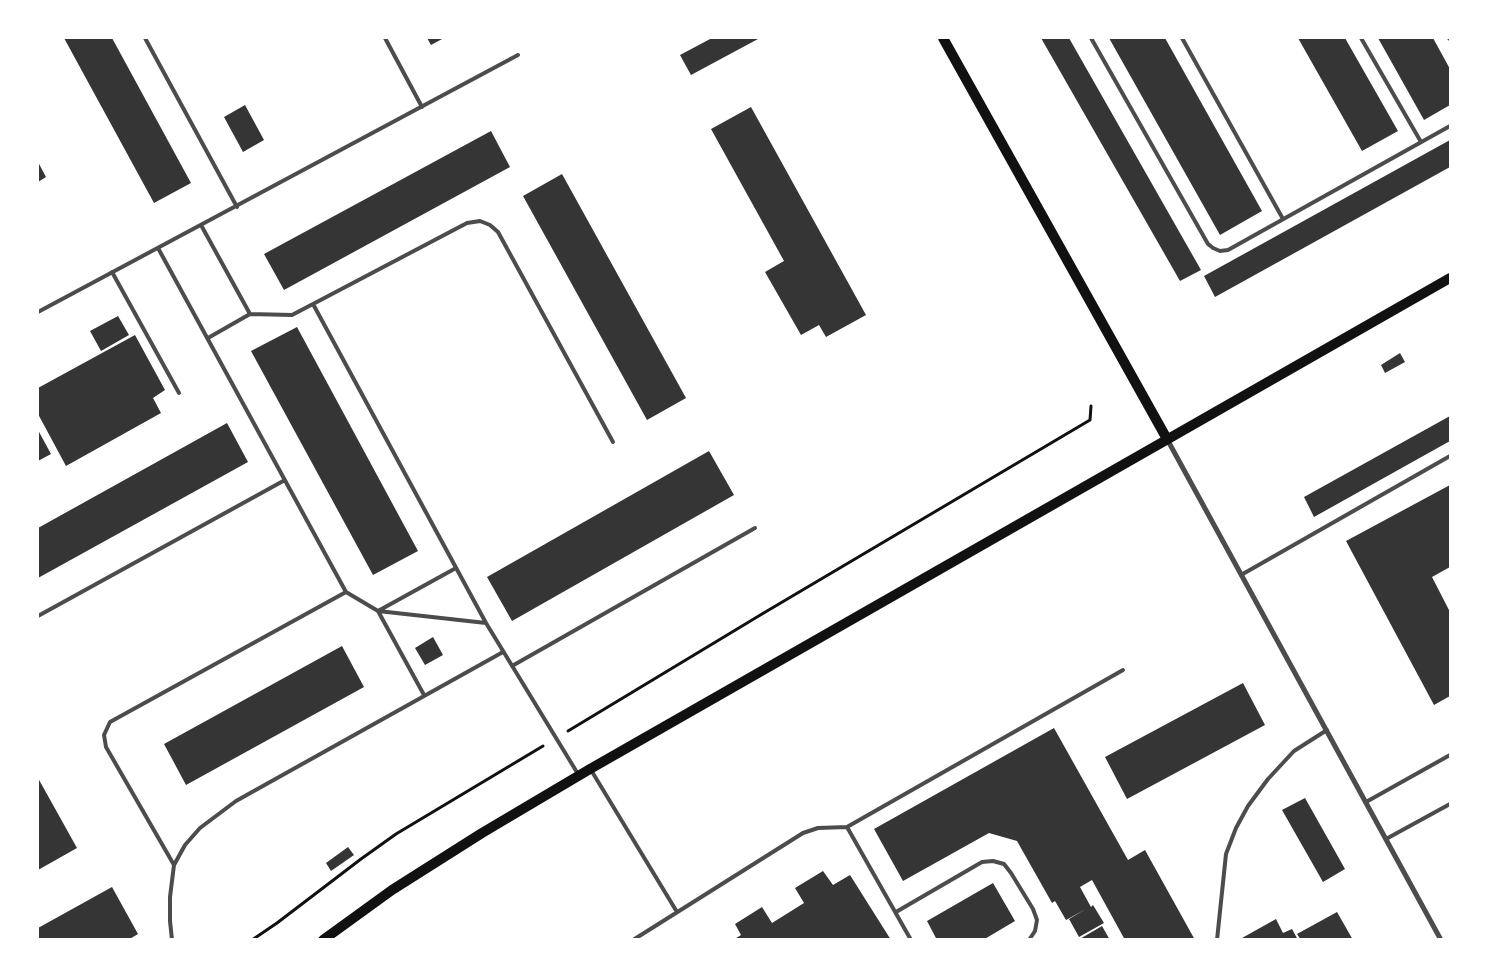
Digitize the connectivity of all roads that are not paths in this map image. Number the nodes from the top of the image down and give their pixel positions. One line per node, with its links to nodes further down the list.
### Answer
1 (145, 38): 11 (lane)
2 (385, 38): 8 (lane)
3 (943, 38): 22 (main road)
4 (1092, 38): 12 (lane)
5 (1182, 38): 12 (lane)
6 (1362, 38): 10 (lane)
7 (518, 55): 8 (lane)
8 (422, 107): 11 (lane)
9 (1450, 126): 10 (lane)
10 (1421, 142): 12 (lane)
11 (236, 206): 13 (lane)
12 (1283, 219)
13 (201, 225): 14 (lane); 19 (lane)
14 (158, 248): 15 (lane); 20 (lane)
15 (112, 272): 18 (lane); 21 (lane)
16 (1450, 278): 22 (main road)
17 (313, 304): 19 (lane); 23 (lane); 27 (lane)
18 (38, 312)
19 (250, 314): 20 (lane)
20 (208, 338): 25 (lane)
21 (179, 393)
22 (1167, 439): 28 (street); 39 (main road)
23 (613, 442)
24 (1450, 456): 28 (lane)
25 (285, 480): 29 (lane); 31 (lane)
26 (755, 528): 34 (lane)
27 (456, 568): 30 (lane); 32 (lane)
28 (1241, 575): 37 (street)
29 (346, 592): 30 (lane); 45 (lane)
30 (378, 611): 32 (lane); 36 (lane)
31 (38, 616)
32 (486, 623): 33 (lane)
33 (503, 652): 34 (lane); 36 (lane)
34 (512, 666): 40 (lane)
35 (1123, 670): 43 (lane)
36 (424, 695): 45 (lane)
37 (1327, 730): 41 (street); 53 (lane)
38 (1450, 755): 41 (lane)
39 (590, 769): 40 (main road); 46 (lane)
40 (579, 776): 49 (main road)
41 (1366, 802): 44 (street)
42 (1450, 804): 44 (lane)
43 (847, 827): 46 (lane); 47 (lane)
44 (1386, 839): 54 (street)
45 (174, 866): 48 (lane)
46 (677, 912): 50 (lane)
47 (896, 912): 51 (lane); 52 (lane)
48 (172, 940)
49 (323, 940)
50 (633, 940)
51 (911, 940)
52 (1029, 940)
53 (1217, 940)
54 (1442, 940)

